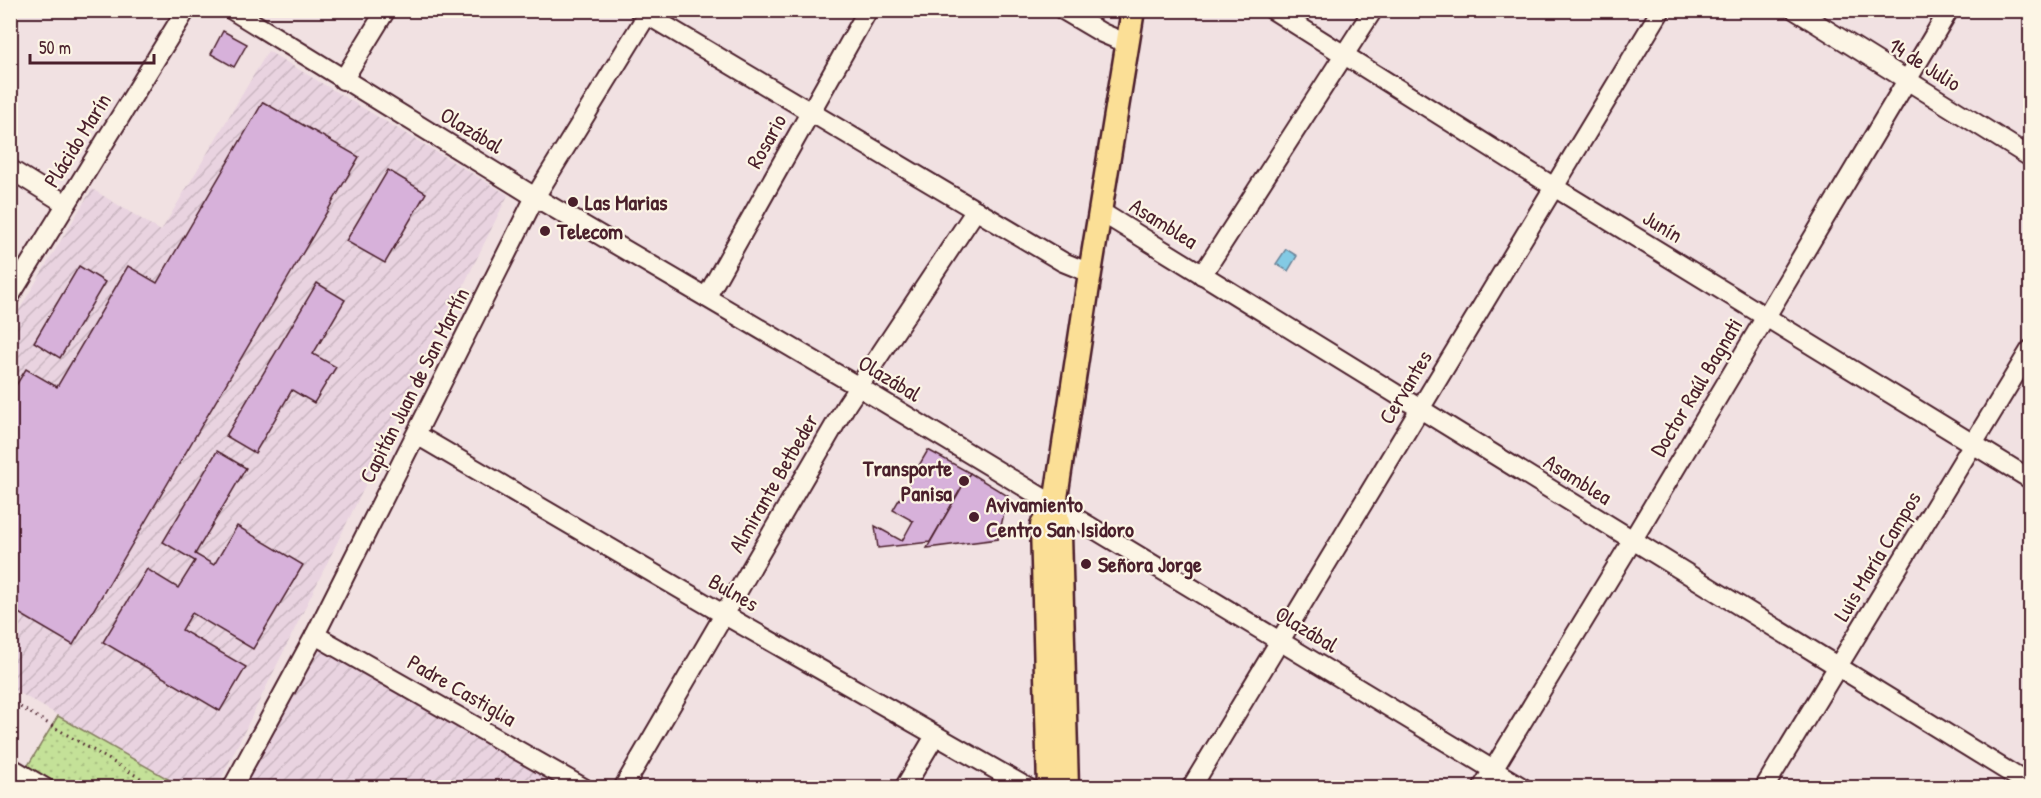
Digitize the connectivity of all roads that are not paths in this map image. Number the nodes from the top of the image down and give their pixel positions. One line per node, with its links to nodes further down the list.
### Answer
1 (186, 10): 22 (street, Plácido Marín)
2 (232, 10): 15 (street, Olazábal)
3 (386, 10): 15 (street)
4 (868, 10): 17 (street, Rosario)
5 (1063, 10): 13 (street)
6 (1133, 10): 13 (main road)
7 (1273, 10): 14 (street, Junín)
8 (1373, 10): 14 (street)
9 (1661, 10): 20 (street, Cervantes)
10 (1795, 10): 16 (street, 14 de Julio)
11 (1949, 10): 16 (street, Doctor Raúl Bagnati)
12 (646, 12): 17 (street); 21 (street, Capitán Juan de San Martín)
13 (1128, 44): 24 (main road)
14 (1344, 56): 20 (street, Junín); 26 (street)
15 (343, 80): 21 (street, Olazábal)
16 (1907, 81): 18 (street, 14 de Julio); 29 (street, Doctor Raúl Bagnati)
17 (810, 113): 23 (street); 28 (street, Rosario)
18 (2031, 157)
19 (10, 169): 22 (street)
20 (1554, 187): 29 (street, Junín); 32 (street, Cervantes)
21 (535, 197): 28 (street, Olazábal); 33 (street, Capitán Juan de San Martín)
22 (66, 204): 27 (street, Plácido Marín)
23 (976, 210): 25 (street); 31 (street, Almirante Betbeder)
24 (1101, 212): 25 (main road); 26 (street, Asamblea)
25 (1090, 273): 36 (main road)
26 (1202, 275): 32 (street, Asamblea)
27 (10, 296)
28 (707, 296): 31 (street, Olazábal)
29 (1766, 316): 34 (street, Junín); 37 (street, Doctor Raúl Bagnati)
30 (2031, 350): 34 (street, Luis María Campos)
31 (859, 387): 36 (street, Olazábal); 38 (street, Almirante Betbeder)
32 (1420, 409): 37 (street, Asamblea); 40 (street, Cervantes)
33 (417, 435): 38 (street, Bulnes); 39 (street, Capitán Juan de San Martín)
34 (1973, 444): 35 (street, Junín); 41 (street, Luis María Campos)
35 (2031, 479)
36 (1054, 504): 40 (street, Olazábal); 52 (main road); 53 (main road)
37 (1632, 541): 41 (street, Asamblea); 44 (street, Doctor Raúl Bagnati)
38 (723, 614): 42 (street, Bulnes); 49 (street, Almirante Betbeder)
39 (315, 635): 47 (street, Capitán Juan de San Martín); 48 (street, Padre Castiglia)
40 (1280, 640): 44 (street, Olazábal); 54 (street, Cervantes)
41 (1838, 666): 45 (street, Asamblea); 57 (street, Luis María Campos)
42 (935, 736): 50 (street); 51 (street, Bulnes)
43 (10, 767): 46 (street)
44 (1492, 770): 55 (street, Doctor Raúl Bagnati); 56 (street, Olazábal)
45 (2031, 785)
46 (45, 788)
47 (232, 788)
48 (584, 788)
49 (623, 788)
50 (904, 788)
51 (1028, 788)
52 (1049, 788)
53 (1068, 788)
54 (1191, 788)
55 (1482, 788)
56 (1522, 788)
57 (1764, 788)

